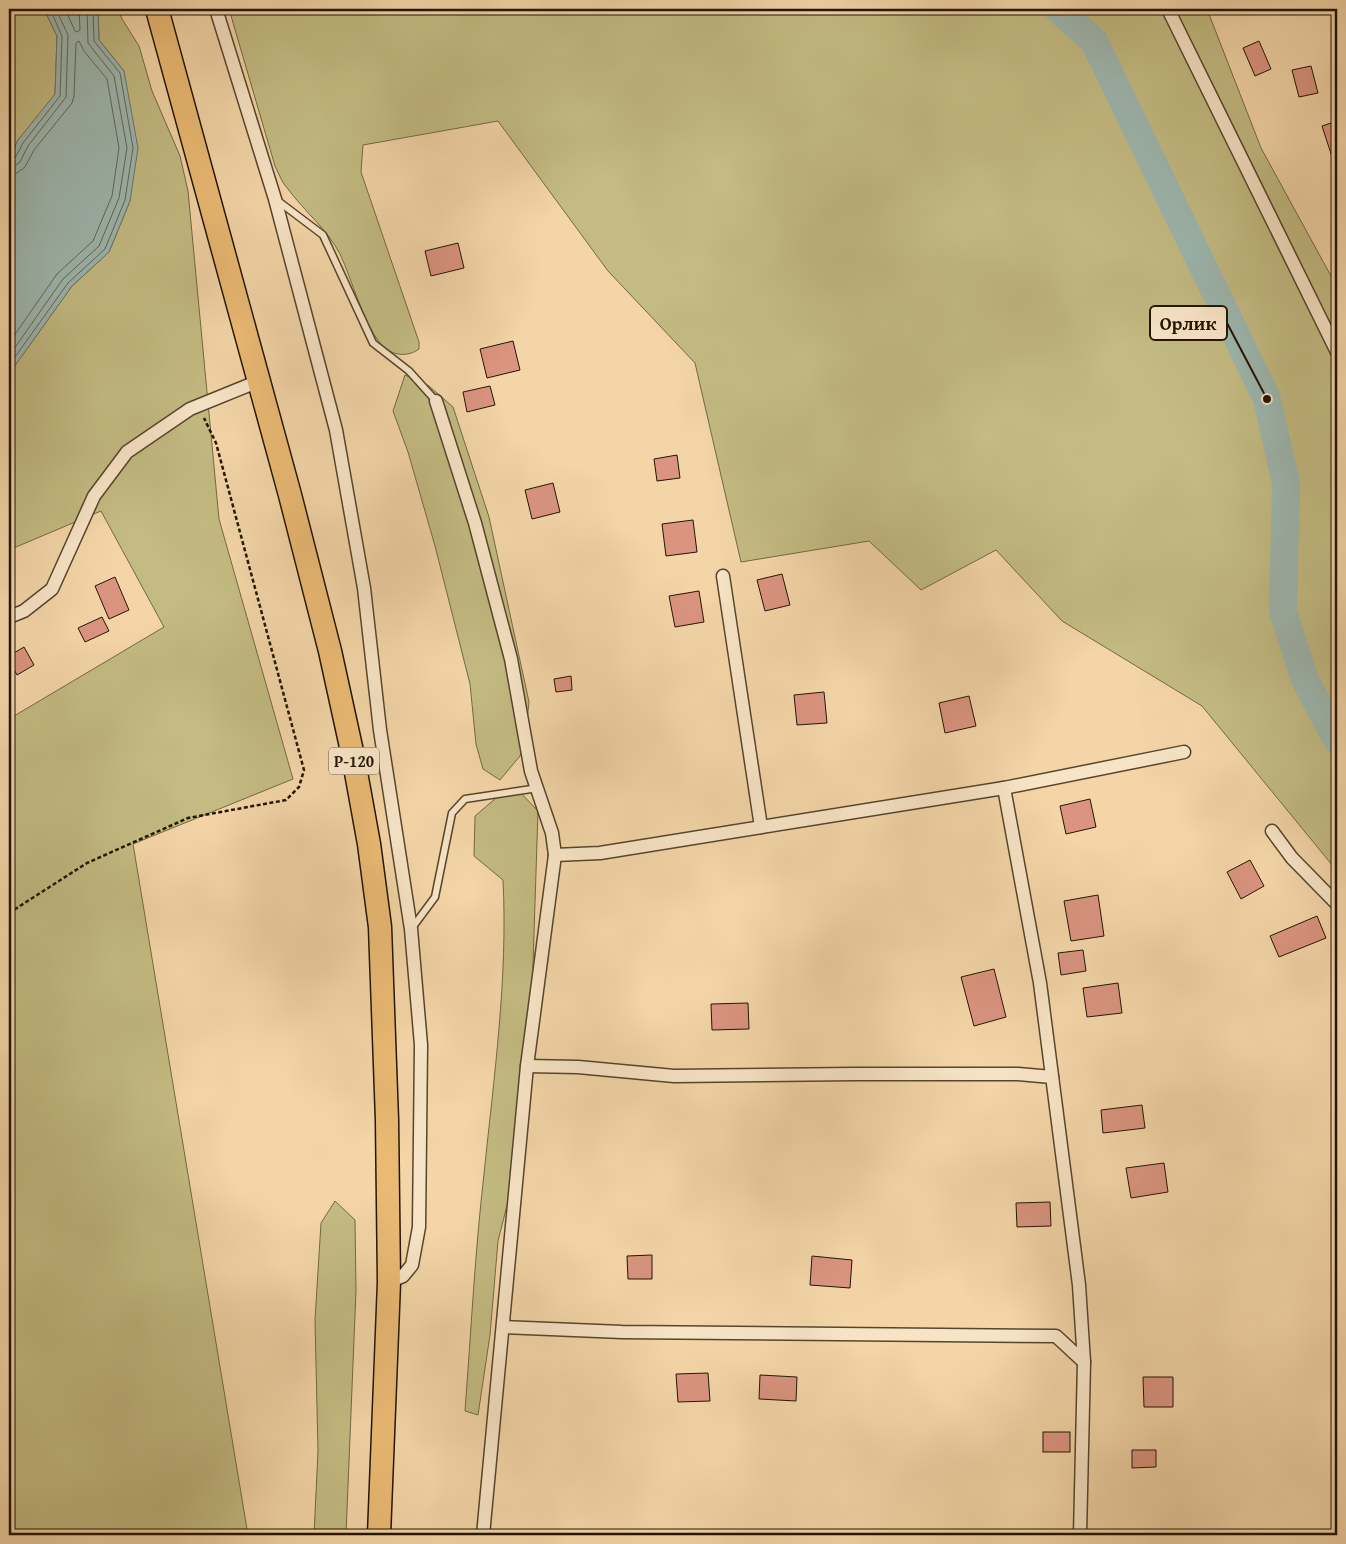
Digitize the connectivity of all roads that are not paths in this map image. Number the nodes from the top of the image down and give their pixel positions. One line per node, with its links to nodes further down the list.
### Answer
1 (157, 9): 6 (highway, Р-120)
2 (216, 9): 4 (street)
3 (1168, 9): 5 (street)
4 (275, 199): 7 (lane); 17 (street)
5 (1337, 352)
6 (259, 381): 9 (street); 20 (highway, Р-120)
7 (436, 401): 11 (street)
8 (723, 576): 13 (street)
9 (9, 617)
10 (1184, 752): 12 (street)
11 (538, 788): 15 (street); 17 (lane)
12 (1004, 788): 13 (street); 19 (street)
13 (761, 827): 15 (street)
14 (1272, 830): 16 (street)
15 (555, 854): 18 (street)
16 (1337, 904)
17 (412, 929): 20 (street)
18 (527, 1066): 19 (street); 21 (street)
19 (1052, 1077): 22 (street)
20 (389, 1282): 23 (highway, Р-120)
21 (503, 1327): 22 (street); 24 (street)
22 (1084, 1362): 25 (street)
23 (379, 1535)
24 (483, 1535)
25 (1080, 1535)

